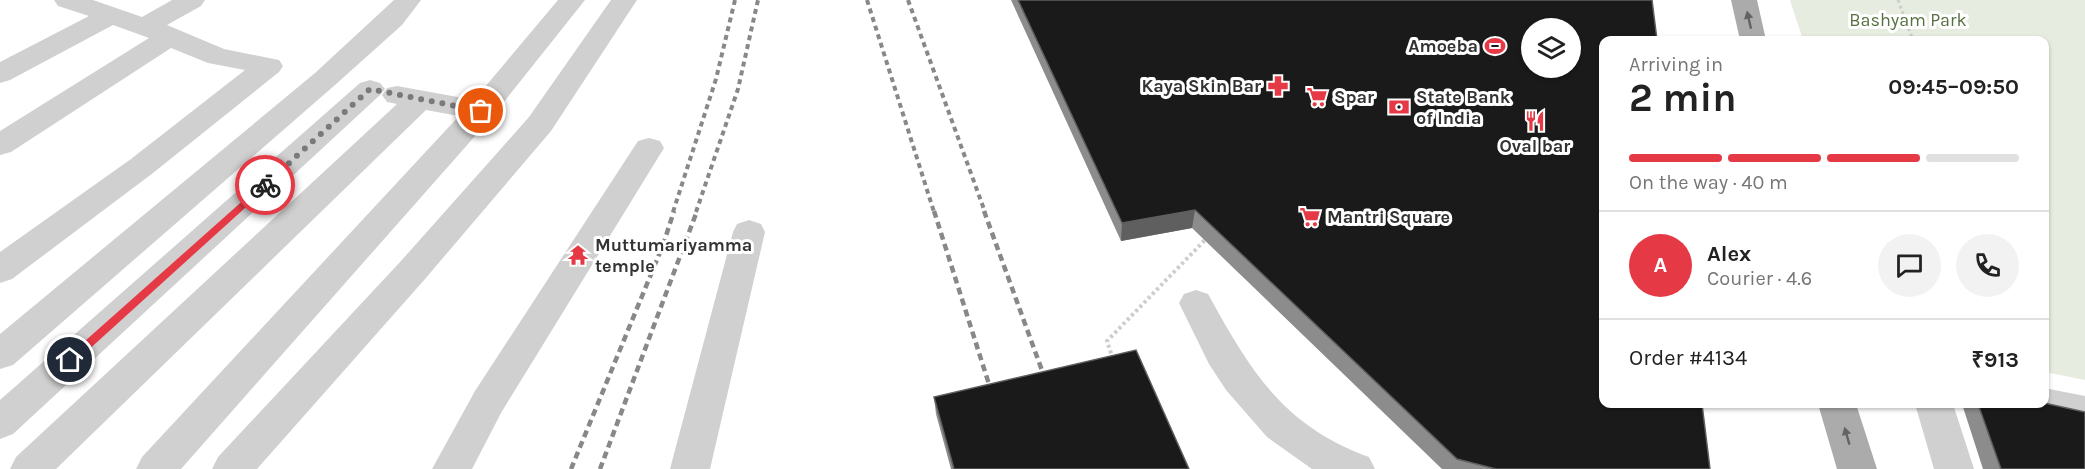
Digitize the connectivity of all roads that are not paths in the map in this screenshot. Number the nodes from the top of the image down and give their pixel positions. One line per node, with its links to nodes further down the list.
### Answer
1 (67, 0): 7 (street)
2 (192, 0): 7 (street)
3 (408, 0): 11 (street)
4 (572, 0): 14 (street)
5 (624, 0): 28 (street)
6 (1744, 0): 8 (main road, one-way to 6)
7 (138, 25): 9 (street); 10 (street); 15 (street)
8 (1752, 36)
9 (269, 66): 11 (street); 18 (street)
10 (0, 74)
11 (325, 79): 12 (street); 20 (street)
12 (370, 89): 13 (street); 25 (street)
13 (420, 99): 14 (street); 26 (street)
14 (481, 111): 27 (street)
15 (0, 145)
16 (649, 148): 29 (street)
17 (749, 232): 30 (street)
18 (0, 270)
19 (1196, 303): 31 (street)
20 (0, 355)
21 (2049, 404): 24 (street)
22 (1838, 408): 32 (main road, one-way to 22)
23 (1935, 408): 33 (street)
24 (2083, 411)
25 (0, 423)
26 (30, 469)
27 (156, 469)
28 (232, 469)
29 (452, 469)
30 (690, 469)
31 (1355, 469)
32 (1857, 469)
33 (1954, 469)

